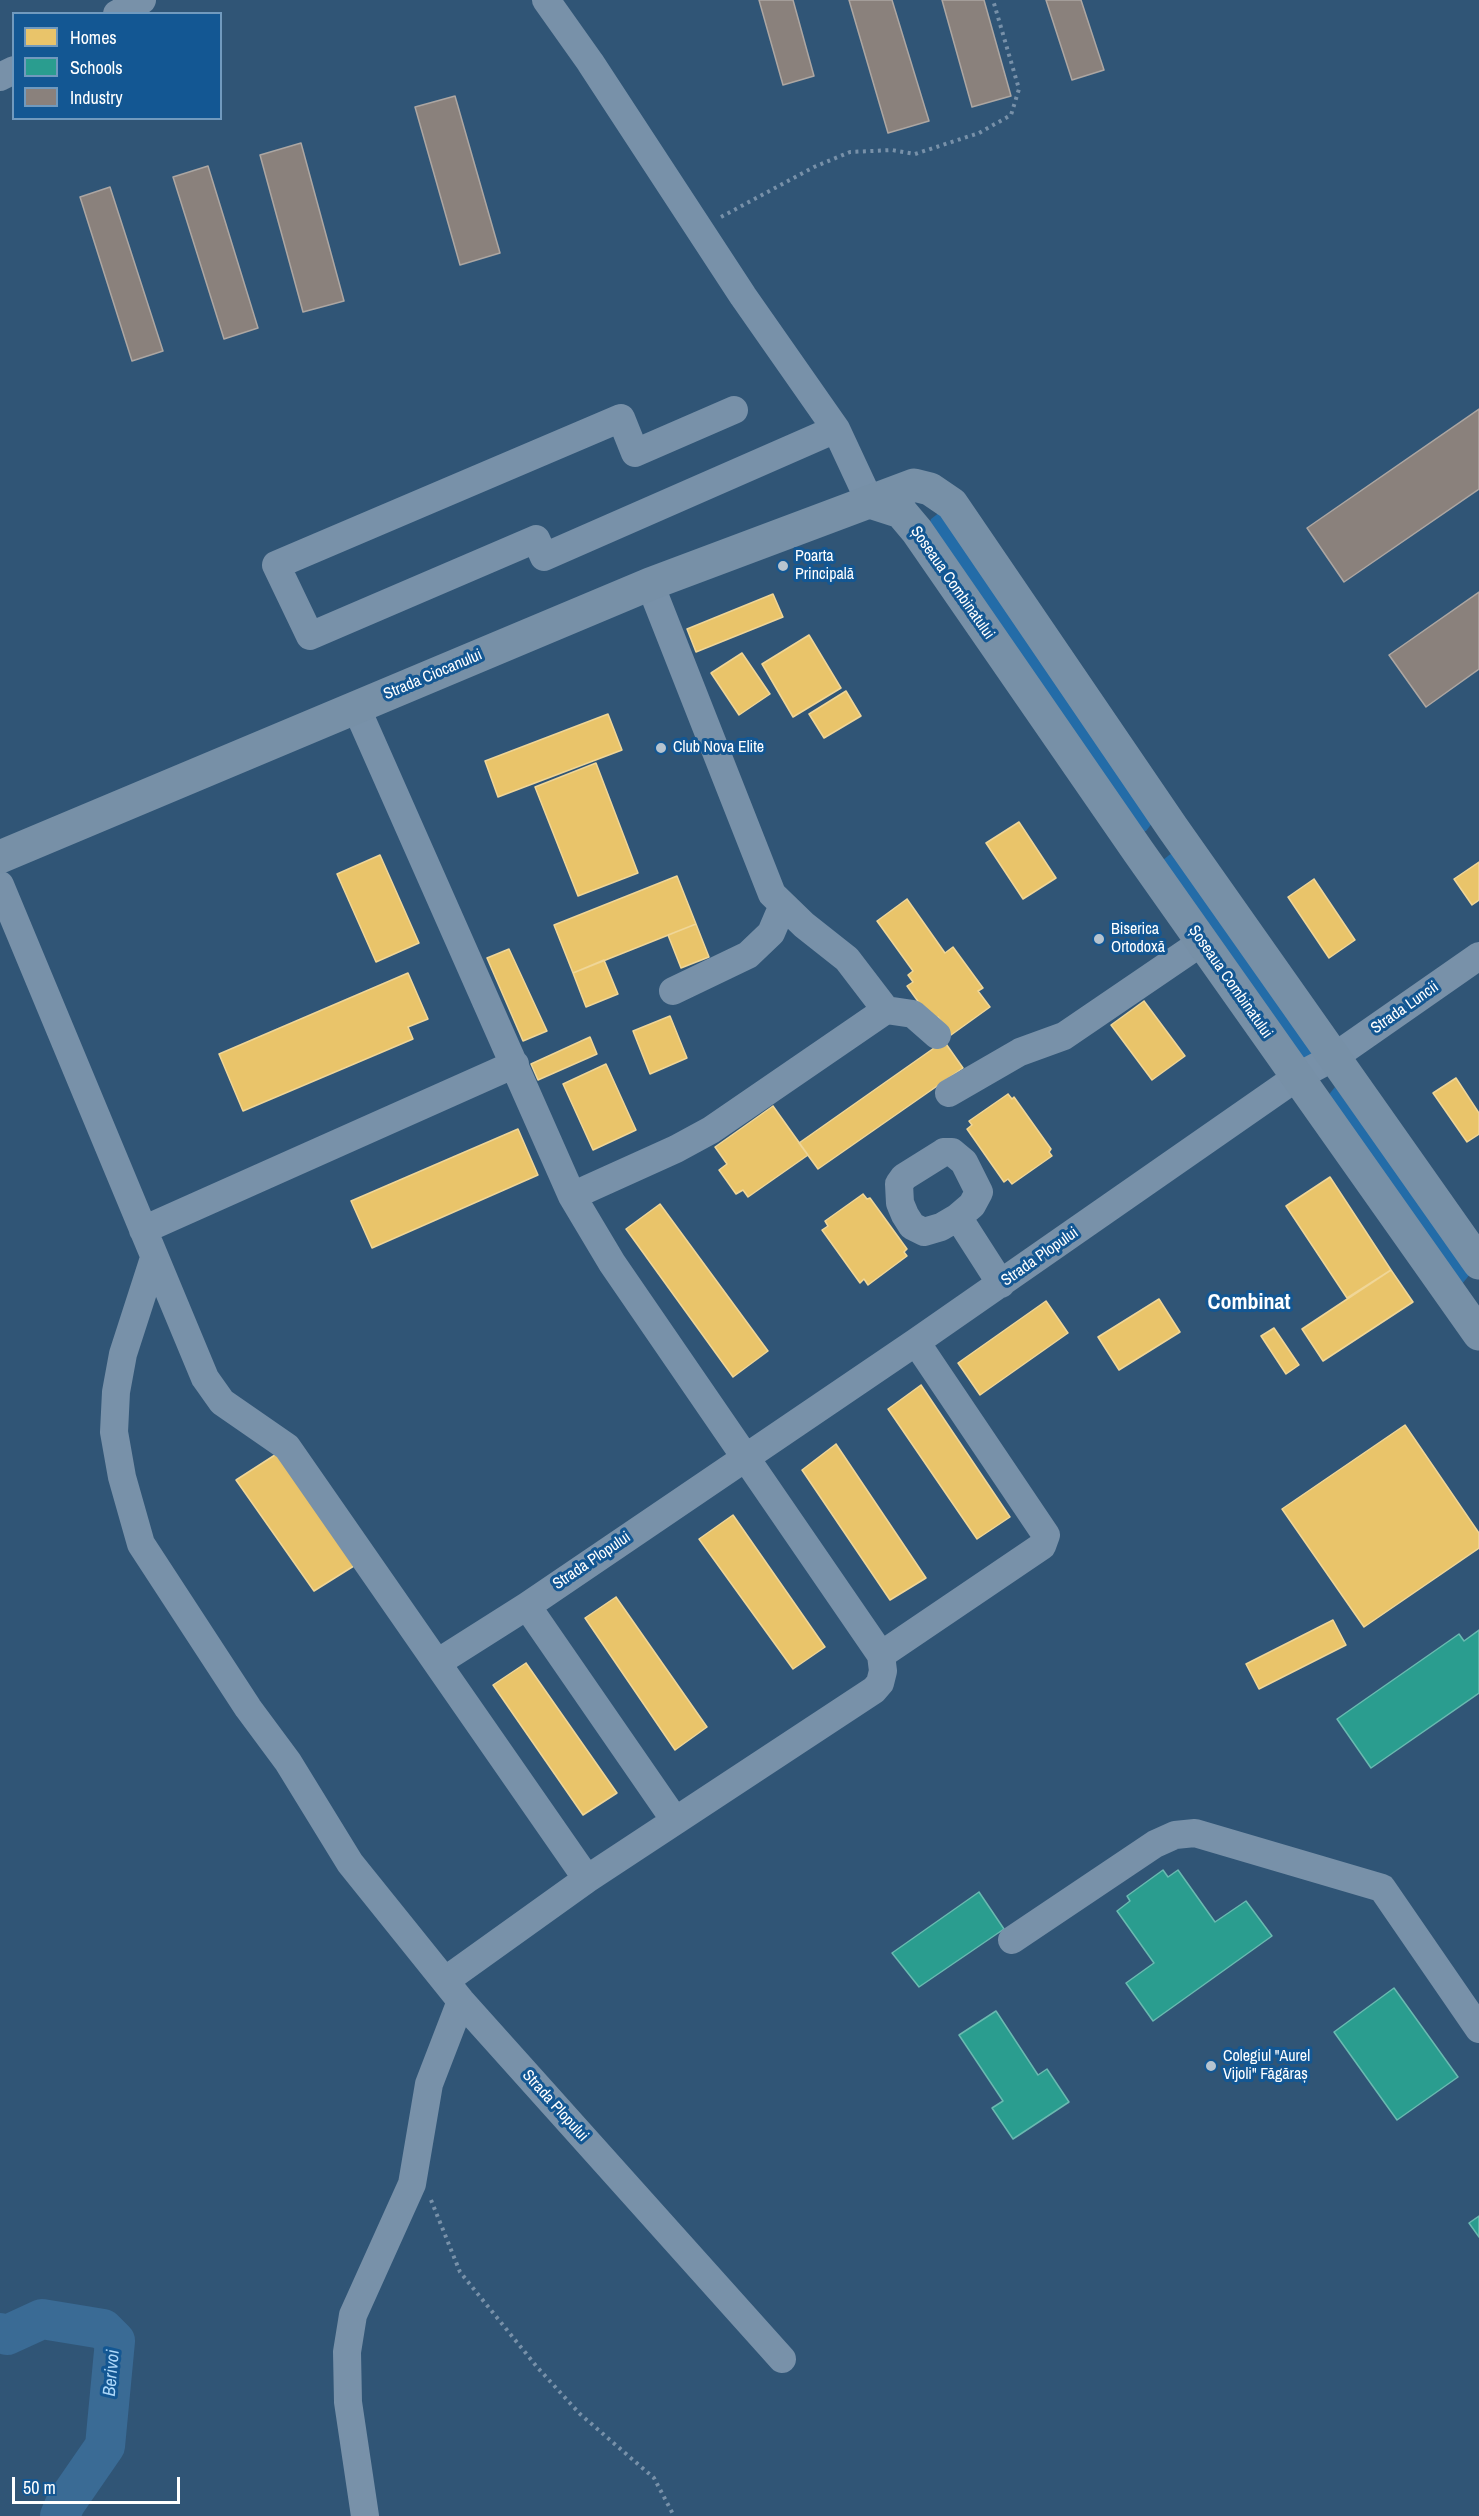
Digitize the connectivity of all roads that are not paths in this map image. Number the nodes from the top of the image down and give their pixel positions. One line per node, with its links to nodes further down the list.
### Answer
1 (142, 0): 3 (street)
2 (546, 0): 5 (street)
3 (121, 12)
4 (734, 410): 5 (street)
5 (836, 429): 6 (street)
6 (870, 502): 7 (main road, Strada Ciocanului); 9 (main road); 10 (main road, Șoseaua Combinatului)
7 (650, 584): 8 (main road, Strada Ciocanului); 13 (street)
8 (356, 707): 11 (main road, Strada Ciocanului); 20 (street)
9 (1173, 827): 10 (main road); 19 (main road)
10 (1138, 851): 14 (main road, Șoseaua Combinatului)
11 (0, 857)
12 (0, 885): 25 (street)
13 (783, 905): 16 (street); 17 (street)
14 (1202, 942): 21 (main road, Șoseaua Combinatului); 22 (street)
15 (1478, 959): 19 (street, Strada Luncii)
16 (673, 991)
17 (886, 1010): 18 (street); 23 (street)
18 (937, 1035)
19 (1334, 1057): 21 (street, Strada Plopului); 27 (main road)
20 (515, 1064): 23 (street); 25 (street)
21 (1297, 1077): 28 (street, Strada Plopului); 29 (main road, Șoseaua Combinatului)
22 (949, 1093)
23 (572, 1196): 32 (street)
24 (958, 1217): 28 (street)
25 (143, 1230): 26 (street)
26 (154, 1258): 35 (street); 39 (street, Strada Plopului)
27 (1479, 1263)
28 (1000, 1284): 31 (street, Strada Plopului)
29 (1470, 1301): 30 (main road, Șoseaua Combinatului)
30 (1479, 1334)
31 (916, 1342): 32 (street, Strada Plopului); 34 (street)
32 (746, 1456): 33 (street, Strada Plopului); 34 (street)
33 (526, 1606): 35 (street, Strada Plopului); 36 (street)
34 (881, 1656): 36 (street)
35 (437, 1663): 37 (street)
36 (674, 1820): 37 (street)
37 (587, 1879): 39 (street)
38 (1012, 1940): 40 (street)
39 (454, 1991): 41 (street, Strada Plopului); 42 (street)
40 (1479, 2029)
41 (782, 2359)
42 (365, 2516)

